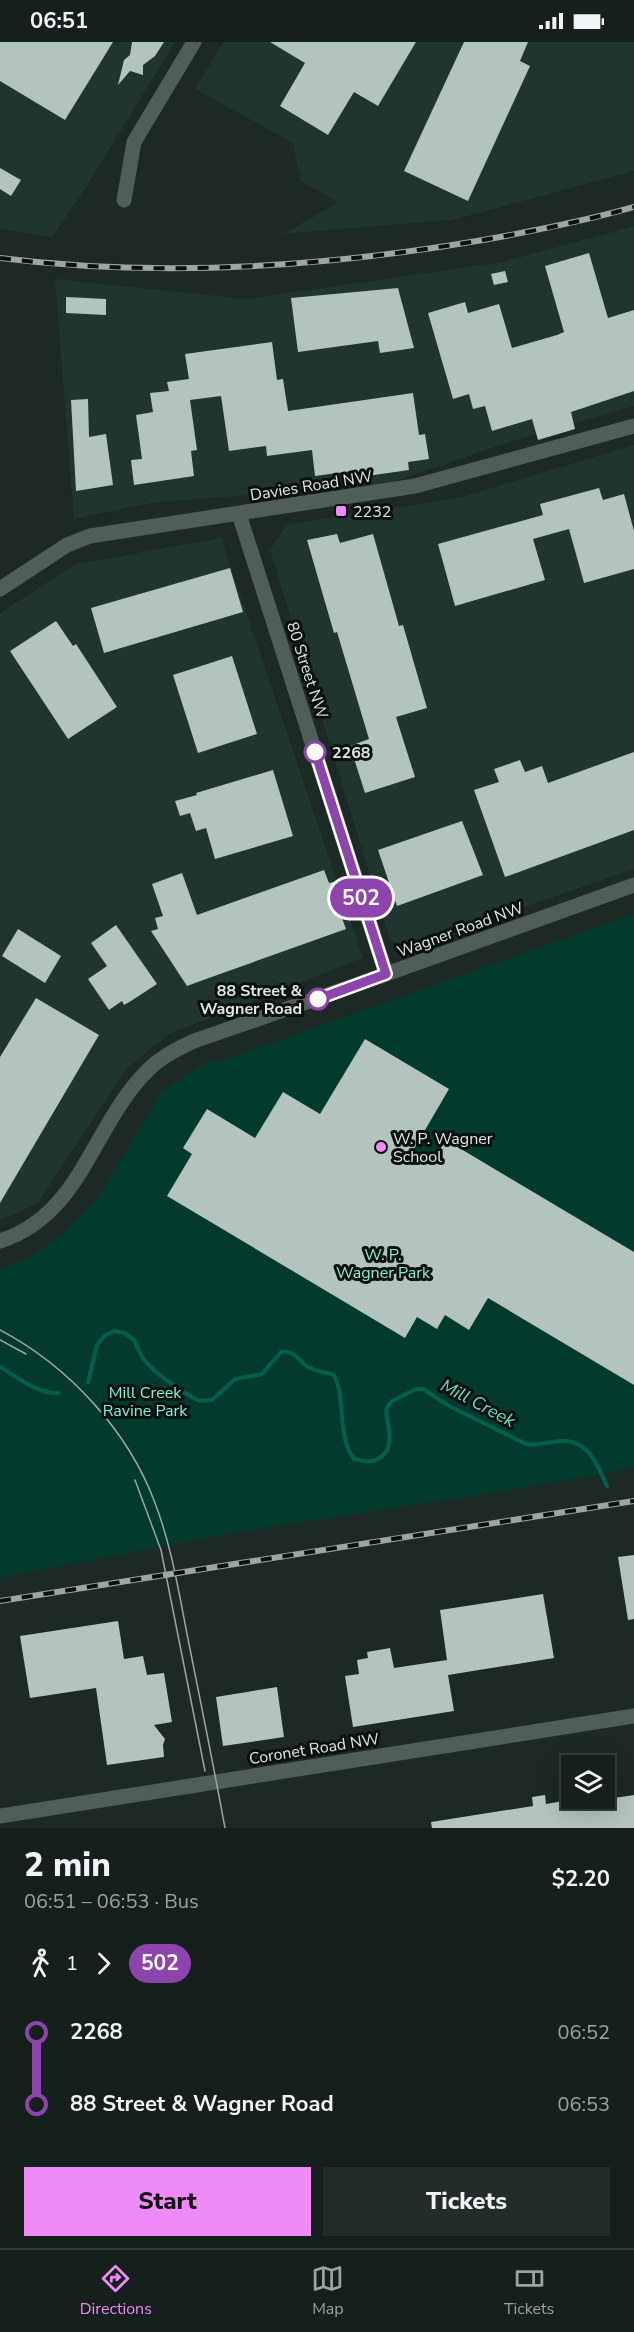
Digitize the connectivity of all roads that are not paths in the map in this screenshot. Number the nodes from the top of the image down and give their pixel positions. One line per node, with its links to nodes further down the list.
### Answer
1 (194, 42): 2 (street)
2 (124, 200)
3 (634, 426): 4 (street, Davies Road NW)
4 (239, 514): 5 (street, Davies Road NW); 7 (street, 80 Street NW)
5 (0, 589)
6 (634, 885): 7 (street, Wagner Road NW)
7 (386, 974): 8 (street, Wagner Road NW)
8 (0, 1241)
9 (634, 1716): 10 (street, Coronet Road NW)
10 (8, 1820)

